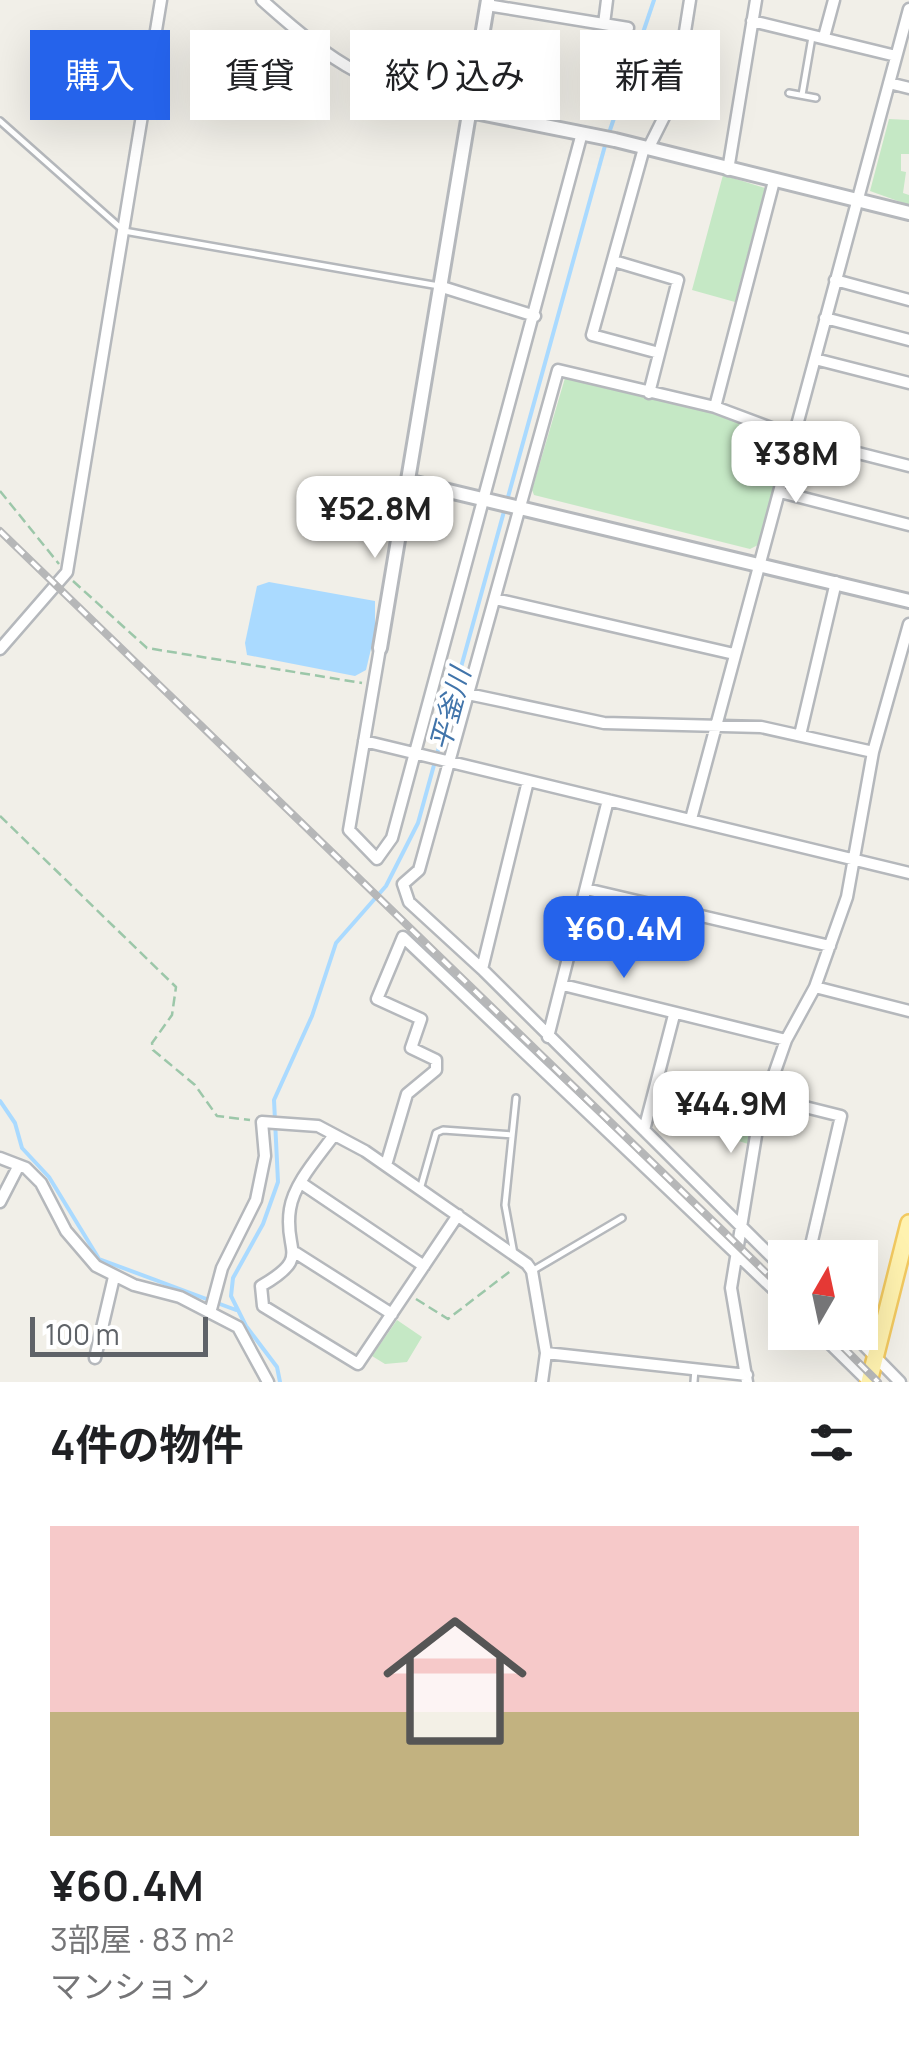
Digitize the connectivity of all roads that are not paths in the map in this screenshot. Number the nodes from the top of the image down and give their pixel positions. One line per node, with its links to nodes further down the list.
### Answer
1 (162, 0): 30 (street)
2 (262, 0): 15 (street)
3 (607, 0): 10 (street)
4 (690, 0): 25 (street)
5 (756, 0): 9 (street)
6 (834, 0): 13 (street)
7 (488, 2): 10 (street); 12 (street)
8 (908, 17): 14 (street)
9 (752, 20): 13 (street); 26 (street)
10 (604, 24): 11 (street)
11 (628, 28)
12 (483, 30)
13 (819, 36): 14 (street); 19 (lane)
14 (896, 56): 16 (street)
15 (350, 69)
16 (889, 83): 17 (street); 28 (street)
17 (909, 88)
18 (789, 94): 19 (lane)
19 (802, 96): 20 (lane)
20 (816, 98)
21 (468, 120): 33 (street)
22 (516, 120): 24 (street)
23 (0, 121): 30 (lane)
24 (588, 134): 25 (street); 35 (street)
25 (646, 148): 26 (street); 31 (street)
26 (728, 170): 27 (street)
27 (774, 181): 28 (street); 42 (street)
28 (857, 200): 29 (street); 32 (street)
29 (909, 213)
30 (124, 231): 33 (lane); 56 (street)
31 (614, 261): 38 (street); 38 (street)
32 (835, 280): 34 (street); 36 (street)
33 (439, 286): 35 (street); 45 (street)
34 (909, 300)
35 (535, 316): 47 (street)
36 (825, 318): 37 (street); 39 (street)
37 (909, 340)
38 (659, 353): 41 (street)
39 (815, 359): 40 (street); 43 (street)
40 (909, 382)
41 (649, 393): 42 (street); 48 (street)
42 (714, 407): 43 (street)
43 (795, 437): 44 (street); 46 (street)
44 (909, 466)
45 (411, 482): 47 (street); 55 (street)
46 (780, 492): 49 (street); 50 (street)
47 (488, 501): 48 (street); 63 (street)
48 (517, 509): 50 (street); 52 (street)
49 (909, 524)
50 (759, 563): 51 (street); 57 (street)
51 (836, 582): 53 (street); 60 (street)
52 (495, 599): 57 (street); 58 (street)
53 (909, 601)
54 (909, 624): 62 (street)
55 (380, 648): 61 (street)
56 (0, 649)
57 (734, 654): 59 (street)
58 (468, 694): 59 (street); 64 (street)
59 (714, 728): 60 (street); 67 (street)
60 (800, 735): 62 (street)
61 (364, 741): 63 (street); 63 (street)
62 (874, 752): 68 (street)
63 (416, 755): 64 (street)
64 (447, 763): 65 (street); 72 (street)
65 (528, 781): 66 (street); 72 (street)
66 (608, 800): 67 (street); 70 (street)
67 (691, 820): 68 (street)
68 (854, 858): 69 (street); 71 (street)
69 (909, 873)
70 (586, 889): 71 (street); 73 (street)
71 (830, 946): 74 (street)
72 (482, 969): 77 (street)
73 (564, 985): 76 (street); 77 (street)
74 (815, 987): 75 (street); 78 (street)
75 (909, 1011)
76 (674, 1015): 78 (street); 81 (street)
77 (548, 1037): 81 (street)
78 (786, 1040): 79 (street)
79 (765, 1097): 92 (street); 94 (street)
80 (516, 1098): 83 (lane)
81 (644, 1130): 92 (street)
82 (334, 1135): 85 (street); 87 (street); 103 (street)
83 (512, 1135): 88 (lane); 98 (lane)
84 (0, 1158): 86 (street)
85 (386, 1165): 88 (street); 96 (street)
86 (18, 1167): 89 (street); 101 (street)
87 (302, 1182): 95 (street); 99 (street)
88 (420, 1189): 90 (street)
89 (0, 1202)
90 (458, 1215): 98 (street); 99 (street)
91 (622, 1218): 100 (lane)
92 (738, 1224): 96 (street); 97 (street)
93 (909, 1224): 108 (main road)
94 (812, 1240)
95 (296, 1252): 104 (street); 104 (street)
96 (735, 1252): 102 (street); 111 (street)
97 (768, 1253)
98 (514, 1255): 100 (street)
99 (424, 1266): 104 (street)
100 (530, 1268): 107 (street)
101 (114, 1277): 103 (street); 109 (street)
102 (768, 1284)
103 (210, 1313): 112 (street)
104 (392, 1314)
105 (836, 1350): 114 (street)
106 (871, 1350): 108 (street)
107 (546, 1354): 110 (street); 113 (street)
108 (876, 1355): 114 (main road); 115 (street)
109 (95, 1358)
110 (694, 1376): 111 (street)
111 (747, 1378)
112 (268, 1382)
113 (542, 1382)
114 (869, 1382)
115 (900, 1382)

